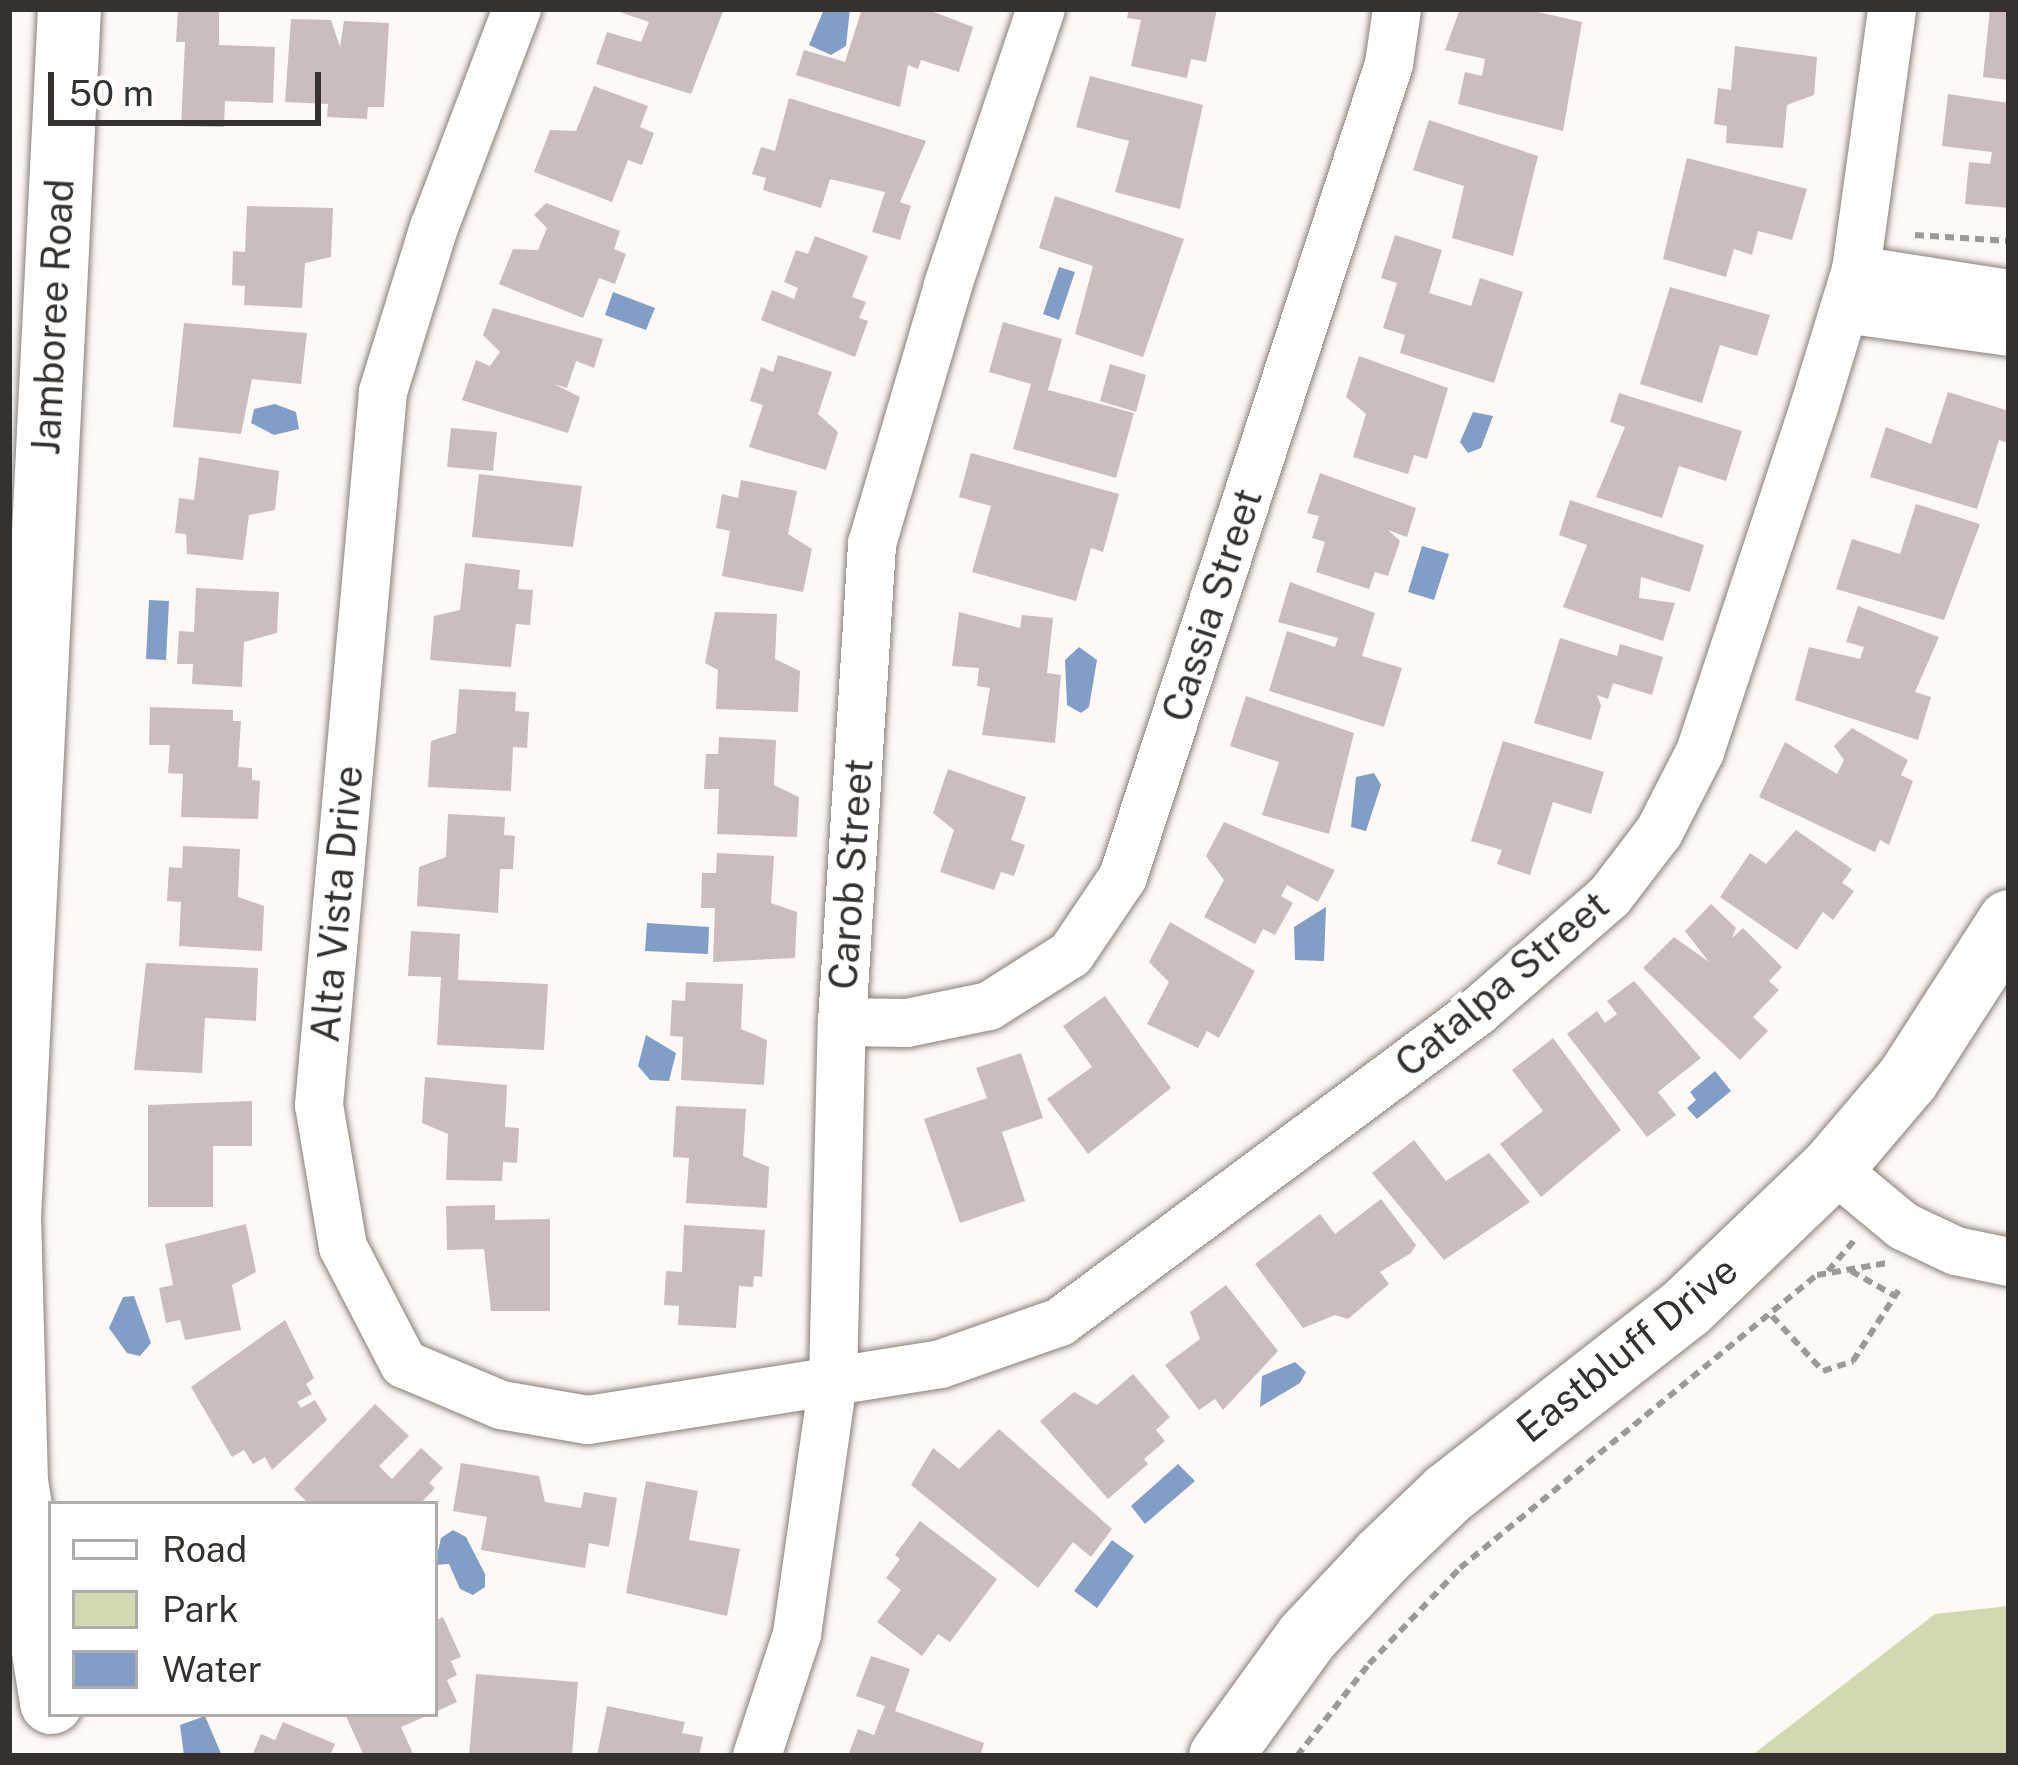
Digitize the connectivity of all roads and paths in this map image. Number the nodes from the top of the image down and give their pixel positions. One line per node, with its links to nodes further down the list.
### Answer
1 (69, 9): 21 (main road, Jamboree Road)
2 (517, 9): 20 (street, Alta Vista Drive)
3 (1041, 9): 12 (street, Carob Street)
4 (1397, 9): 12 (street, Cassia Street)
5 (1892, 9): 8 (street, Catalpa Street)
6 (1912, 236): 7 (path)
7 (2009, 241)
8 (1850, 289): 9 (street); 10 (street); 20 (street, Catalpa Street)
9 (2009, 294)
10 (2009, 332)
11 (2009, 921): 13 (main road, Eastbluff Drive)
12 (842, 1022): 20 (street, Carob Street)
13 (1832, 1167): 14 (street); 25 (main road, Eastbluff Drive)
14 (2009, 1262)
15 (1850, 1270): 18 (path)
16 (1828, 1271): 19 (path)
17 (1902, 1285): 18 (path)
18 (1895, 1296): 19 (path)
19 (1772, 1316): 26 (path)
20 (833, 1380): 24 (street, Carob Street)
21 (48, 1683)
22 (54, 1717): 23 (main road)
23 (62, 1756)
24 (757, 1756)
25 (1220, 1756)
26 (1297, 1756)

